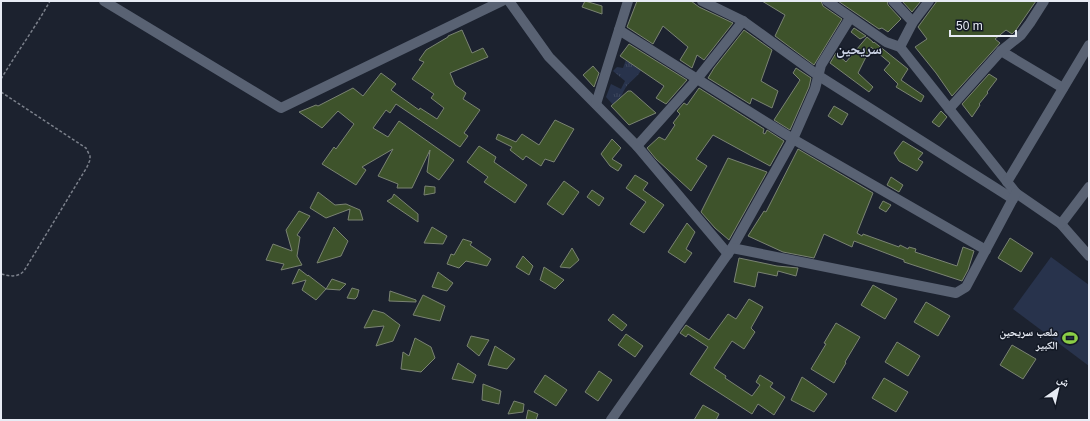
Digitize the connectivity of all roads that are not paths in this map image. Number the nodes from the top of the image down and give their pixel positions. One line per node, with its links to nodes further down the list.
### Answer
1 (104, 1): 2 (street)
2 (502, 1)
3 (509, 1): 22 (street)
4 (628, 1): 15 (street)
5 (702, 1): 11 (street)
6 (726, 1): 11 (street)
7 (827, 1): 12 (street)
8 (893, 1): 14 (street)
9 (929, 1): 14 (street)
10 (1044, 1): 18 (street)
11 (723, 11): 13 (street)
12 (850, 18): 17 (street); 19 (street)
13 (744, 21): 19 (street); 20 (street)
14 (913, 22): 17 (street)
15 (619, 30): 20 (street); 22 (street)
16 (1089, 45): 21 (street)
17 (900, 47): 23 (street)
18 (1001, 51): 21 (street); 23 (street)
19 (818, 76): 24 (street); 28 (street)
20 (697, 79): 24 (street); 25 (street)
21 (1063, 88): 26 (street)
22 (596, 104): 25 (street)
23 (949, 109): 26 (street)
24 (792, 139): 30 (street); 31 (street)
25 (637, 146): 31 (street)
26 (1007, 182): 28 (street)
27 (1089, 187): 29 (street)
28 (1015, 196): 29 (street); 30 (street)
29 (1061, 224): 32 (street)
30 (986, 250): 31 (street)
31 (730, 251): 33 (street)
32 (1089, 256)
33 (611, 420)

